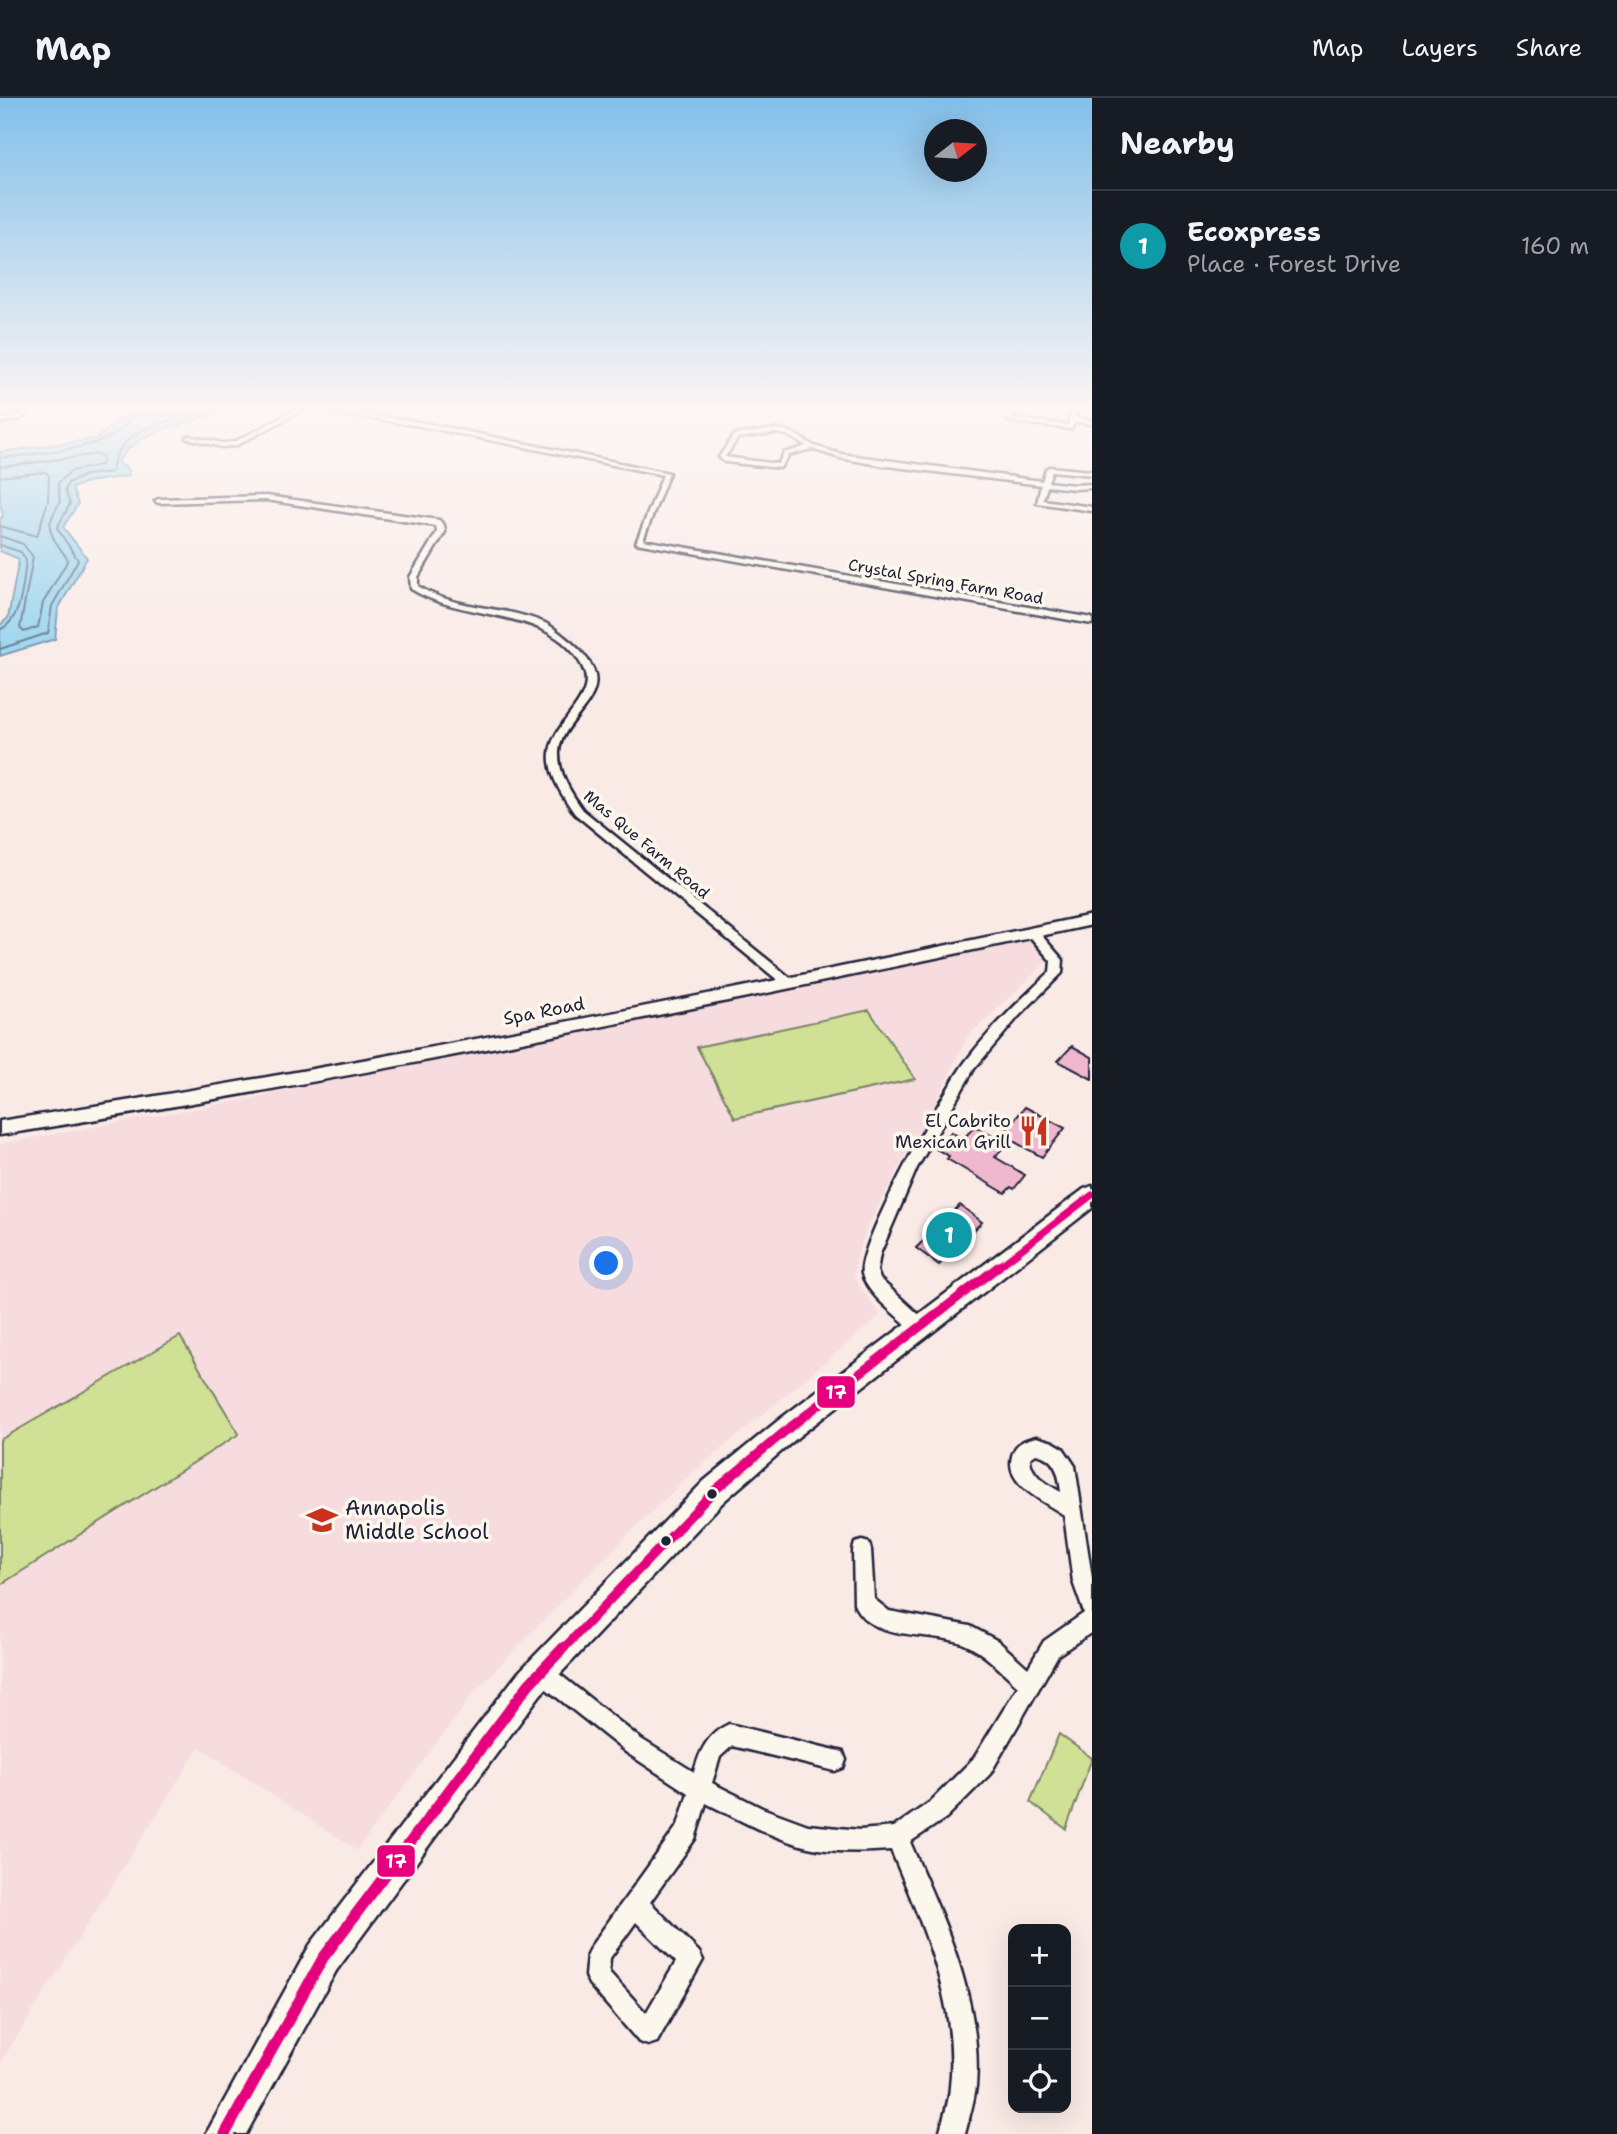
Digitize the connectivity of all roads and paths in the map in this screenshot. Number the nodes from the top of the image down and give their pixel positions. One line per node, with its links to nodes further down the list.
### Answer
1 (319, 505): 8 (street, Mas Que Farm Road)
2 (654, 505): 5 (street, Crystal Spring Farm Road)
3 (1062, 505): 4 (street)
4 (1092, 509)
5 (1092, 621)
6 (1092, 919): 7 (street, Spa Road)
7 (1032, 932): 8 (street, Spa Road); 11 (street)
8 (790, 984): 9 (street, Spa Road)
9 (0, 1128)
10 (1092, 1195): 11 (main road)
11 (921, 1327): 16 (main road)
12 (1073, 1510): 14 (street)
13 (862, 1550): 17 (street)
14 (1092, 1608)
15 (1092, 1620): 17 (street)
16 (541, 1672): 19 (street); 22 (main road)
17 (1030, 1683): 20 (street)
18 (835, 1760): 19 (street)
19 (701, 1790): 20 (street); 21 (street)
20 (897, 1838): 23 (street)
21 (634, 1903): 21 (street)
22 (225, 2134)
23 (952, 2134)

